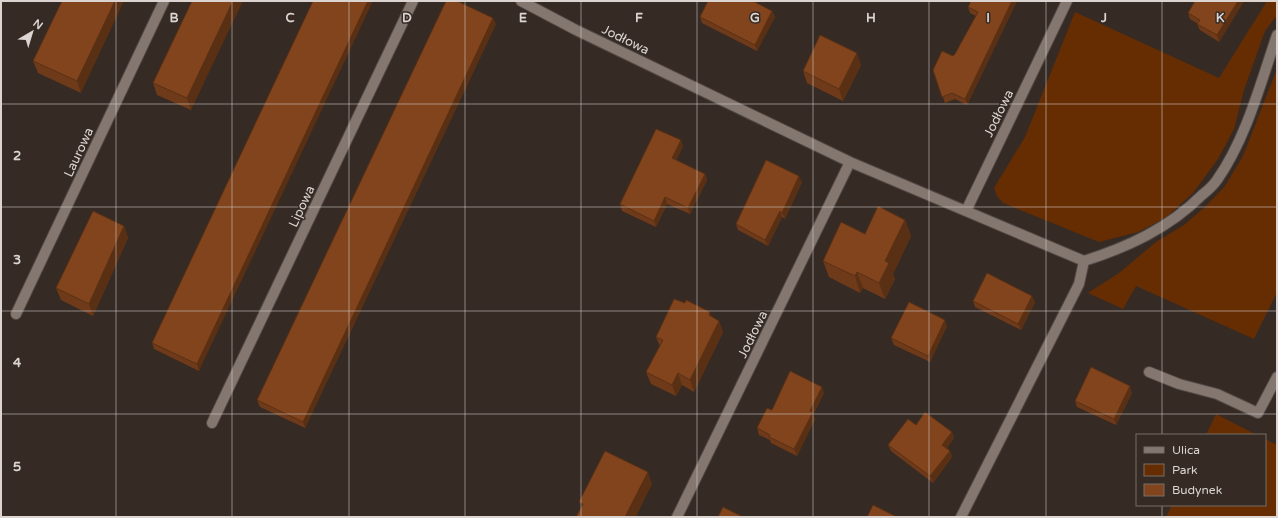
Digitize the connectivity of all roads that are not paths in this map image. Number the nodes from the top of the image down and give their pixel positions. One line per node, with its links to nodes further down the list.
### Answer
1 (164, 1): 9 (street, Laurowa)
2 (413, 1): 12 (street, Lipowa)
3 (521, 1): 6 (street, Jodłowa)
4 (1067, 1): 7 (street, Jodłowa)
5 (1277, 35): 8 (street)
6 (850, 162): 7 (street, Jodłowa); 13 (street, Jodłowa)
7 (966, 210): 8 (street)
8 (1084, 261): 14 (street)
9 (16, 314)
10 (1149, 372): 11 (street)
11 (1277, 377)
12 (212, 423)
13 (677, 517)
14 (962, 517)

